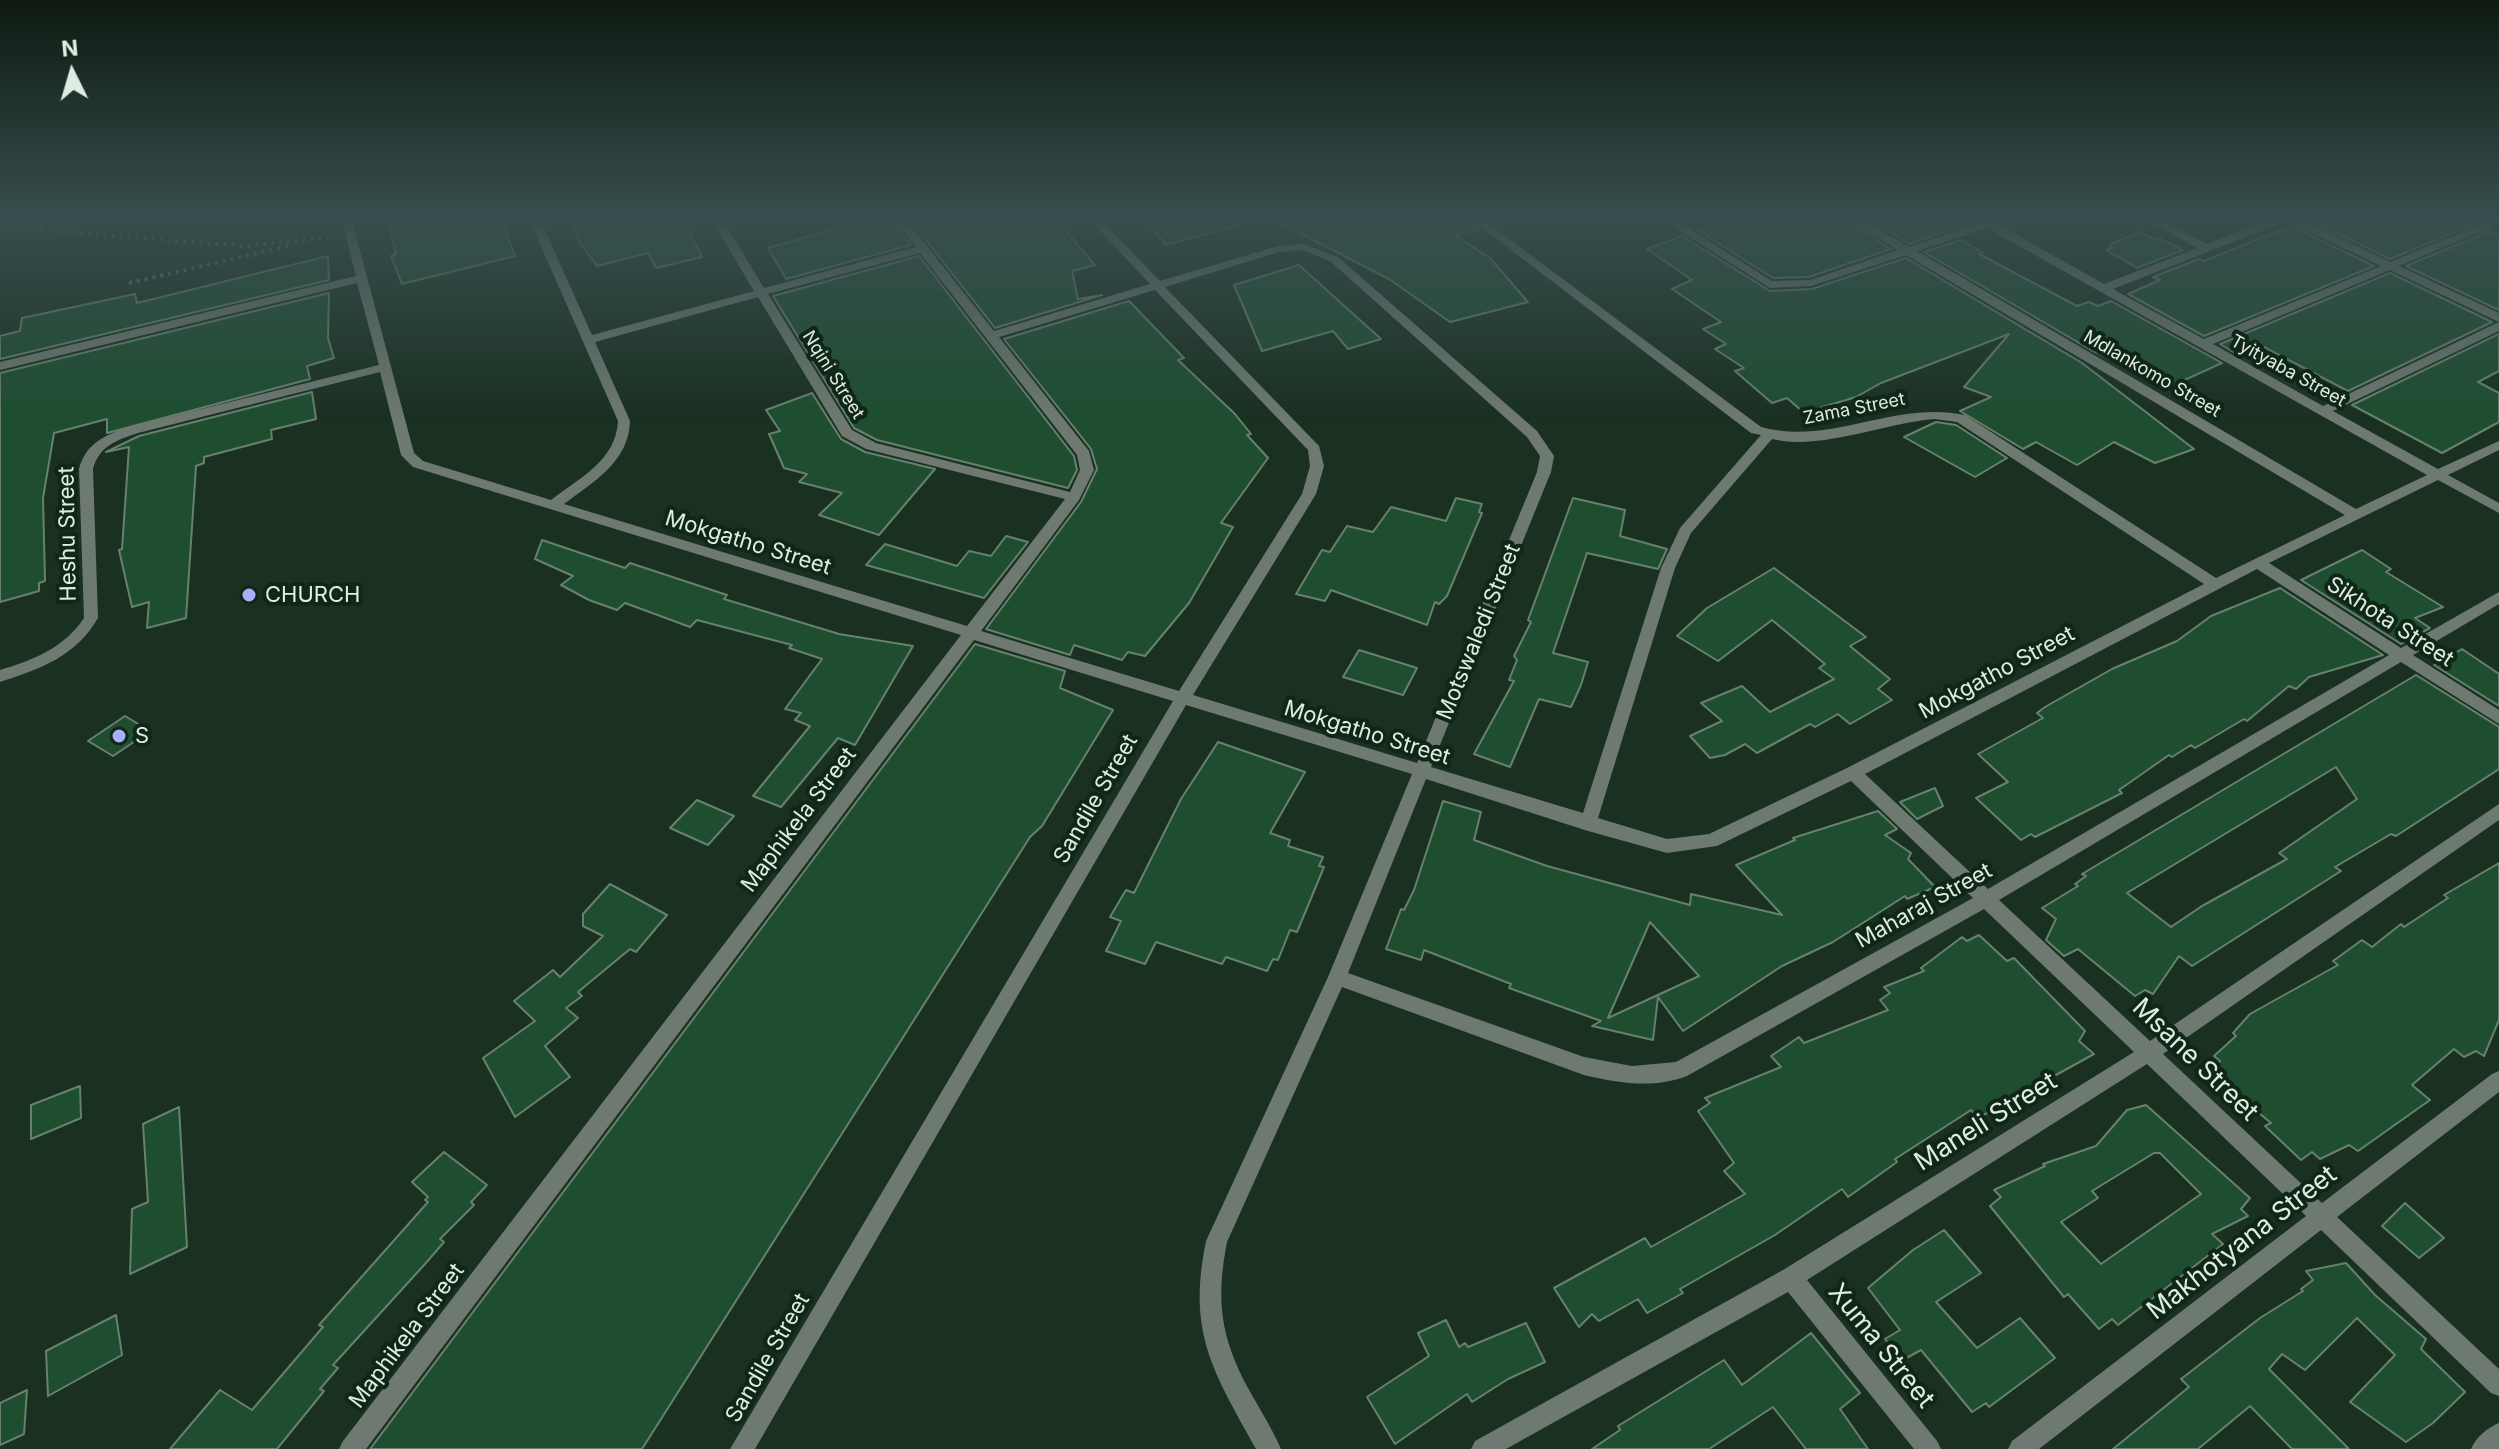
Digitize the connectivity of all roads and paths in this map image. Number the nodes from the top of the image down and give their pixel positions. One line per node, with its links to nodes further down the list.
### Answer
1 (335, 285): 25 (street)
2 (364, 285): 26 (street, Mokgatho Street)
3 (563, 285): 23 (street)
4 (757, 285): 19 (street, Nqini Street)
5 (796, 285): 19 (street)
6 (950, 285): 22 (street, Maphikela Street)
7 (1162, 285): 17 (street, Motswaledi Street)
8 (1360, 285): 43 (street, Motswaledi Street)
9 (1562, 285): 28 (street, Zama Street)
10 (1775, 285): 11 (street)
11 (1799, 285)
12 (1963, 285): 34 (street, Mdlankomo Street)
13 (2098, 285): 18 (street, Tyityaba Street)
14 (2113, 285): 18 (street)
15 (2346, 285): 24 (street)
16 (2429, 285): 20 (street)
17 (1157, 286): 22 (street, Motswaledi Street); 41 (street, Sandile Street)
18 (2104, 288): 24 (street, Tyityaba Street)
19 (763, 294): 23 (street); 31 (street, Nqini Street)
20 (2499, 318)
21 (2499, 326): 27 (street)
22 (991, 336): 31 (street, Maphikela Street)
23 (587, 340): 32 (street)
24 (2204, 344): 27 (street, Tyityaba Street)
25 (0, 366)
26 (383, 368): 32 (street, Mokgatho Street); 40 (street, Heshu Street)
27 (2322, 411): 30 (street, Tyityaba Street)
28 (1768, 435): 36 (street, Zama Street); 46 (street)
29 (2499, 445): 30 (street, Mokgatho Street)
30 (2439, 476): 33 (street, Tyityaba Street); 34 (street, Mokgatho Street)
31 (1074, 497): 38 (street, Maphikela Street)
32 (553, 505): 38 (street, Mokgatho Street)
33 (2499, 509)
34 (2354, 514): 35 (street, Mokgatho Street)
35 (2258, 563): 36 (street, Mokgatho Street); 39 (street, Sikhota Street)
36 (2215, 584): 44 (street, Mokgatho Street)
37 (2499, 597): 39 (street, Maharaj Street)
38 (970, 635): 41 (street, Mokgatho Street); 55 (street, Maphikela Street)
39 (2401, 655): 42 (street, Sikhota Street); 47 (street, Maharaj Street)
40 (0, 676)
41 (1182, 699): 43 (street, Mokgatho Street); 56 (street, Sandile Street)
42 (2499, 718)
43 (1421, 772): 46 (street, Mokgatho Street); 48 (street, Motswaledi Street)
44 (1853, 773): 46 (street, Mokgatho Street); 47 (street, Msane Street)
45 (2499, 811): 49 (street, Maneli Street)
46 (1588, 824)
47 (1988, 898): 48 (street, Maharaj Street); 49 (street, Msane Street)
48 (1337, 977): 57 (street, Motswaledi Street)
49 (2150, 1052): 51 (street, Msane Street); 52 (street, Maneli Street)
50 (2499, 1080): 51 (street, Makhotyana Street)
51 (2320, 1218): 53 (street, Msane Street); 60 (street, Makhotyana Street)
52 (1791, 1278): 58 (street, Maneli Street); 59 (street, Xuma Street)
53 (2499, 1385)
54 (2499, 1435): 61 (street)
55 (351, 1449)
56 (742, 1449)
57 (1269, 1449)
58 (1483, 1449)
59 (1929, 1449)
60 (2020, 1449)
61 (2483, 1449)

